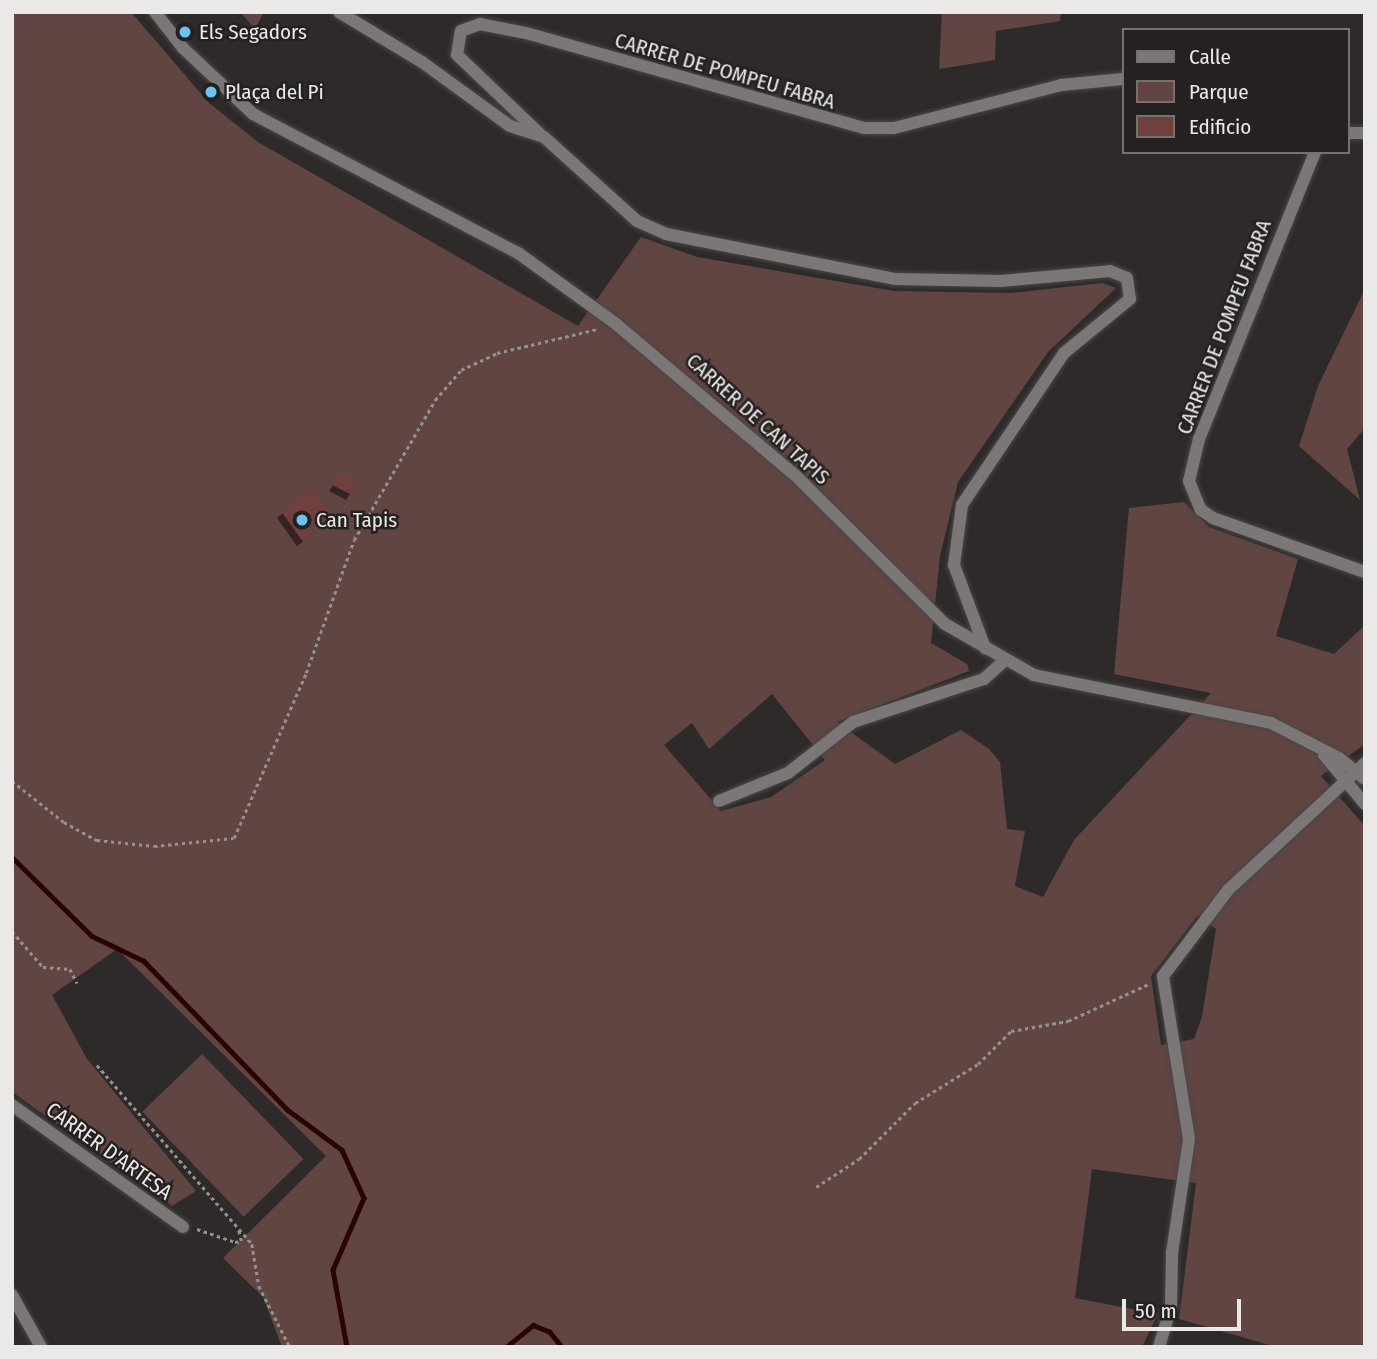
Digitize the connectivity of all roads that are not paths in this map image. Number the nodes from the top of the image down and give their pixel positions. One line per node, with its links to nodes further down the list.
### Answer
1 (155, 12): 7 (street, CARRER DE CAN TAPIS)
2 (339, 12): 4 (street)
3 (1122, 79): 4 (street, CARRER DE POMPEU FABRA)
4 (544, 137): 7 (street)
5 (1314, 154): 6 (street, CARRER DE POMPEU FABRA)
6 (1365, 572)
7 (985, 649): 8 (street, CARRER DE CAN TAPIS)
8 (1004, 661): 9 (street, CARRER DE CAN TAPIS); 10 (street)
9 (1357, 773): 11 (street, CARRER DE CAN TAPIS); 16 (street)
10 (719, 802)
11 (1365, 804)
12 (12, 1105): 13 (street, CARRER D'ARTESA)
13 (183, 1227)
14 (12, 1295): 15 (street)
15 (41, 1347)
16 (1158, 1347)

